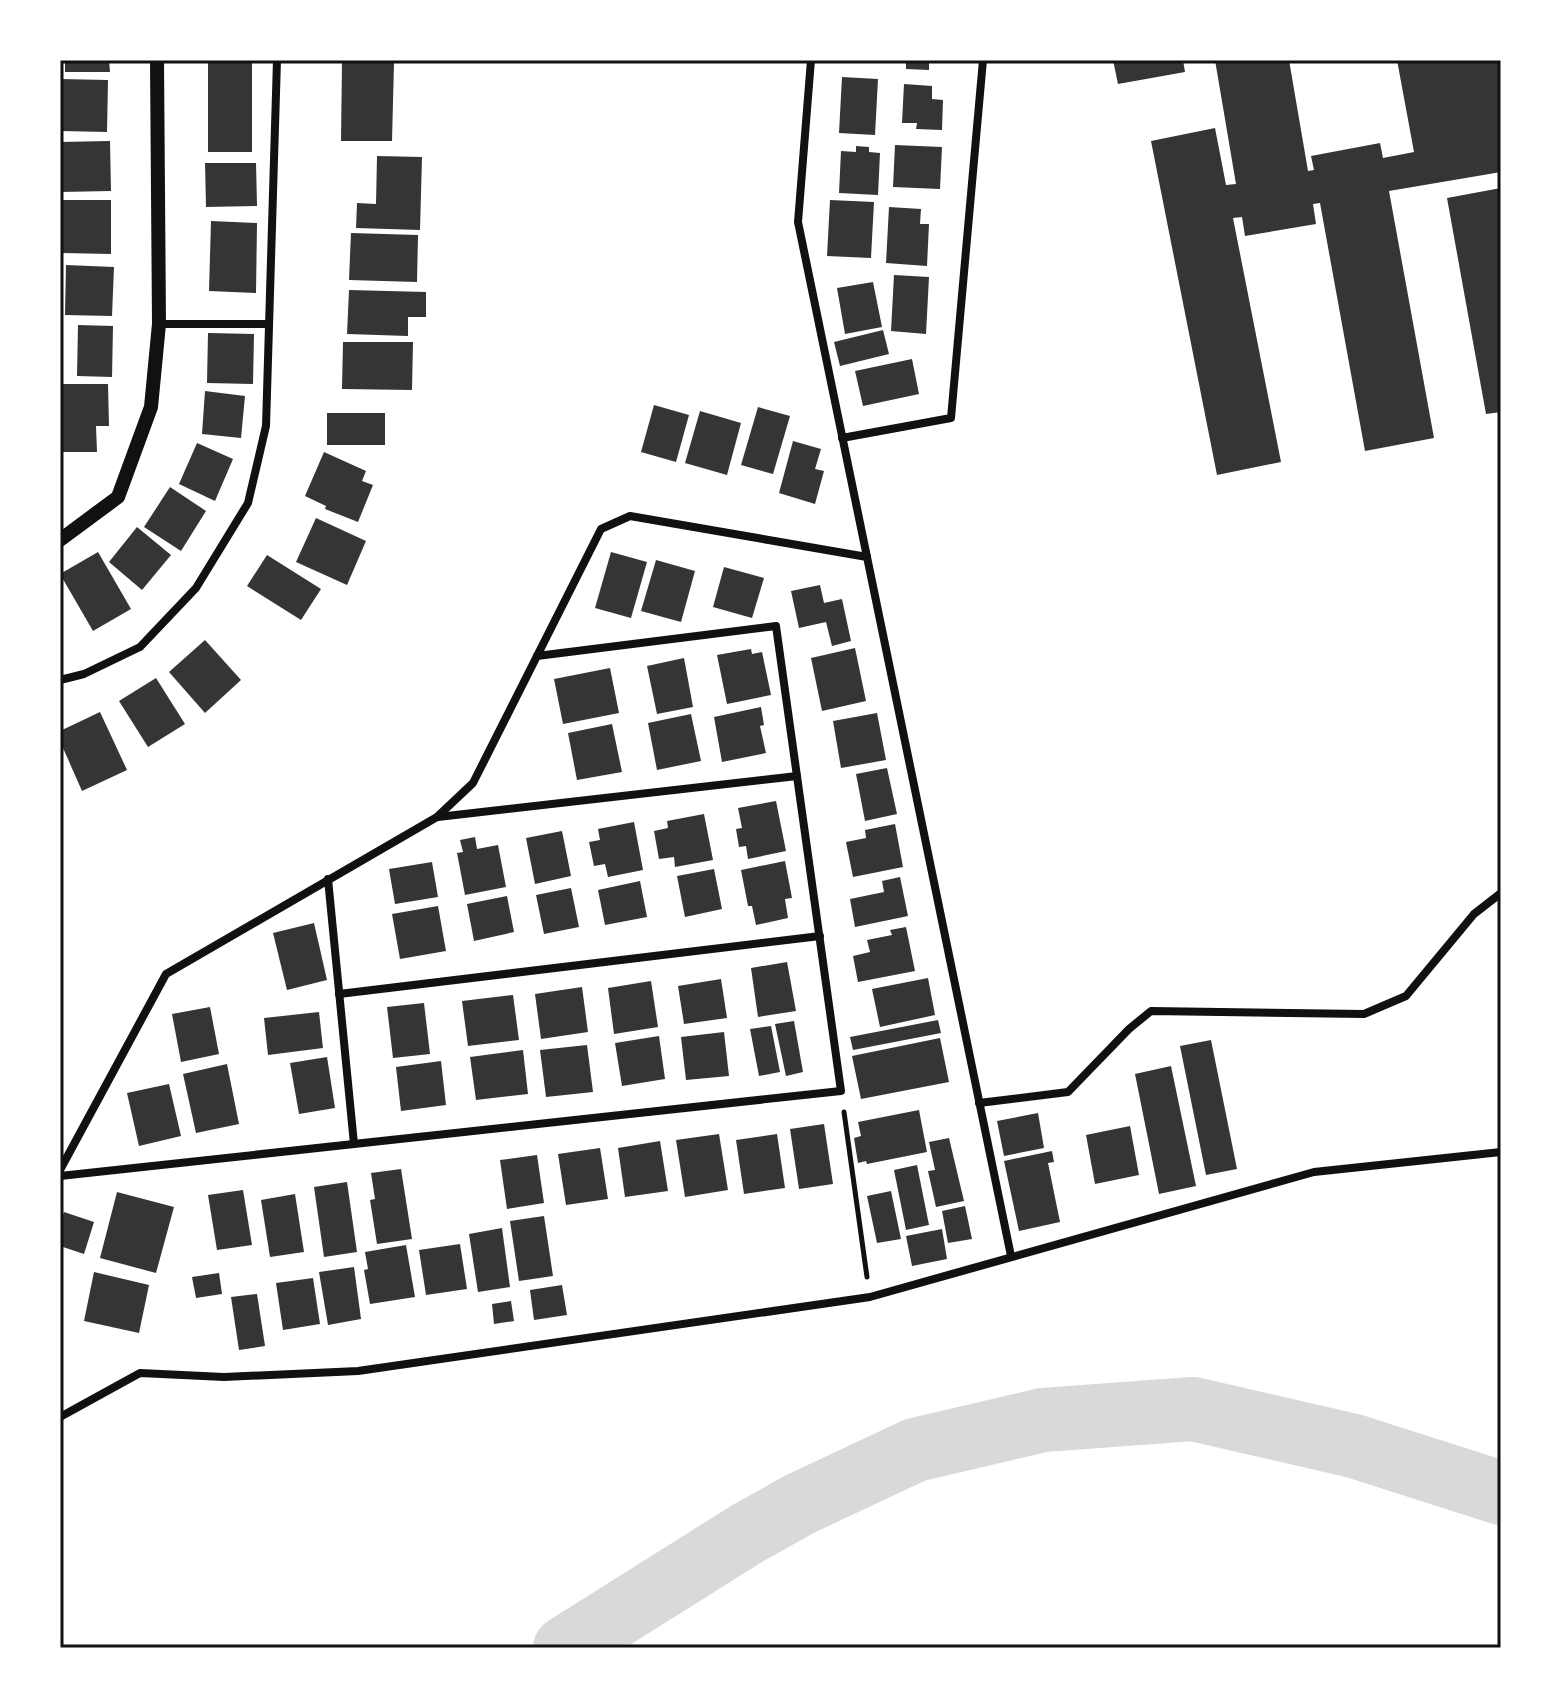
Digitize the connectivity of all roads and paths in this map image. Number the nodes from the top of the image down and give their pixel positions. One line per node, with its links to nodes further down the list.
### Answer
1 (157, 60): 5 (street)
2 (277, 60): 6 (street)
3 (811, 60): 7 (street)
4 (983, 60): 7 (street)
5 (159, 324): 6 (street); 8 (street)
6 (269, 324): 11 (street)
7 (842, 438): 9 (street)
8 (60, 540)
9 (867, 557): 10 (street); 19 (street)
10 (537, 656): 12 (street); 13 (street)
11 (60, 680)
12 (797, 776): 13 (street); 16 (street)
13 (437, 817): 14 (street)
14 (328, 879): 17 (street); 22 (street)
15 (1501, 893): 19 (street)
16 (820, 936): 17 (street); 18 (street)
17 (339, 994): 20 (street)
18 (841, 1091): 20 (street); 25 (path)
19 (979, 1103): 24 (street)
20 (354, 1144): 23 (street)
21 (1501, 1152): 24 (street)
22 (60, 1170)
23 (60, 1176)
24 (1011, 1256): 25 (street)
25 (870, 1297): 26 (street)
26 (60, 1417)

